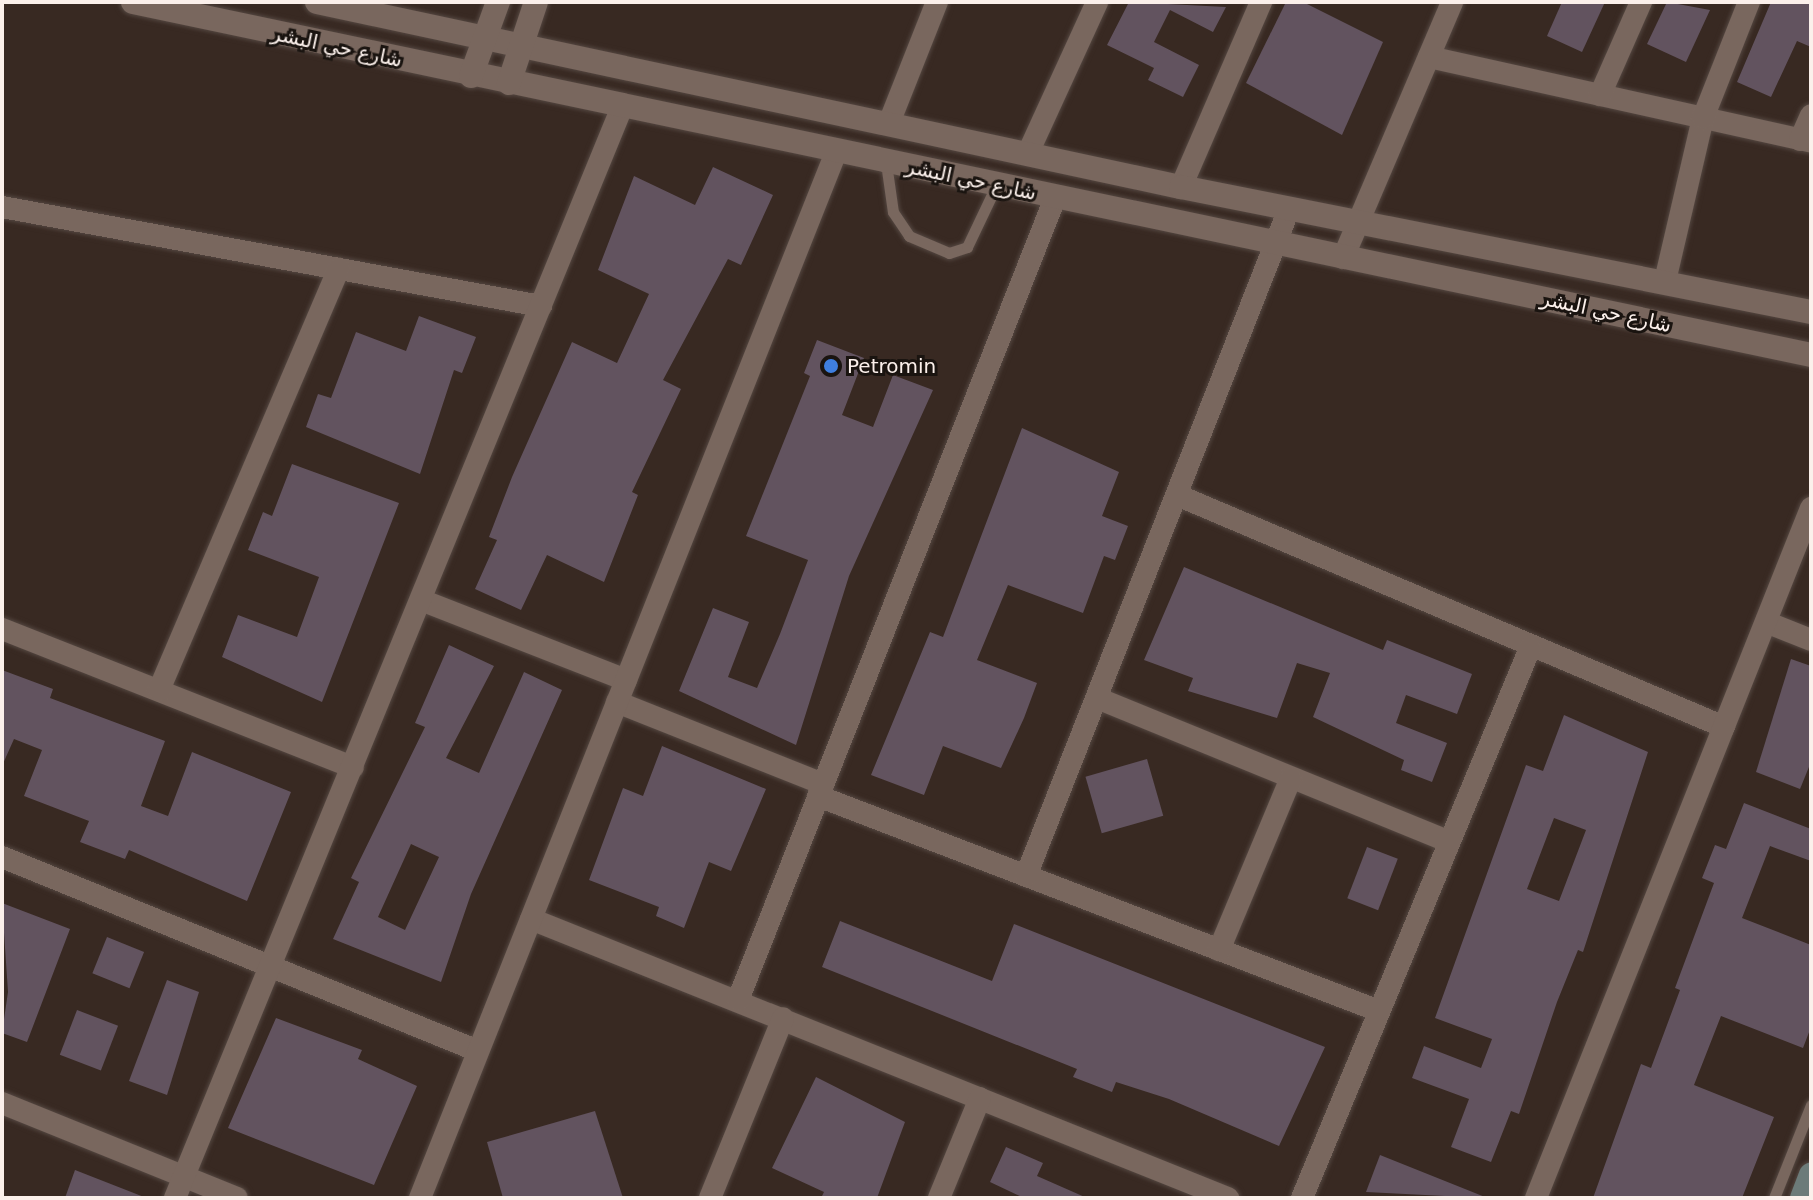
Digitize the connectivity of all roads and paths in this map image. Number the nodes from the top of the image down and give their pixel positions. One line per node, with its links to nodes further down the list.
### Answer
1 (133, 2): 14 (street, شارع حي البشر)
2 (317, 2): 11 (street)
3 (498, 2): 11 (street)
4 (536, 2): 12 (street)
5 (937, 2): 20 (street)
6 (1097, 2): 23 (street)
7 (1261, 2): 26 (street)
8 (1452, 2): 13 (street)
9 (1641, 2): 16 (street)
10 (1749, 2): 19 (street)
11 (483, 37): 12 (street); 14 (street)
12 (521, 44): 15 (street); 20 (street)
13 (1429, 57): 16 (street); 30 (street)
14 (471, 76): 15 (street, شارع حي البشر)
15 (509, 83): 17 (street, شارع حي البشر)
16 (1600, 95): 19 (street)
17 (622, 107): 22 (street, شارع حي البشر); 35 (street)
18 (1811, 115): 21 (street)
19 (1703, 118): 21 (street); 34 (street)
20 (889, 123): 23 (street)
21 (1806, 141)
22 (836, 152): 24 (street, شارع حي البشر); 45 (street)
23 (1028, 153): 26 (street)
24 (886, 163): 25 (street, شارع حي البشر); 25 (lane)
25 (996, 186): 27 (street, شارع حي البشر)
26 (1181, 187): 29 (street)
27 (1055, 198): 31 (street, شارع حي البشر); 52 (street)
28 (2, 207): 33 (street)
29 (1289, 209): 30 (street); 31 (street)
30 (1357, 223): 32 (street); 34 (street)
31 (1276, 244): 32 (street, شارع حي البشر); 38 (street)
32 (1343, 258): 37 (street, شارع حي البشر)
33 (339, 269): 35 (street); 46 (street)
34 (1665, 281): 36 (street)
35 (541, 306): 40 (street)
36 (1811, 312)
37 (1811, 355)
38 (1177, 495): 44 (street); 47 (street)
39 (1811, 508): 41 (street)
40 (421, 600): 45 (street); 50 (street)
41 (1766, 622): 43 (street); 49 (street)
42 (2, 629): 46 (street)
43 (1811, 640)
44 (1530, 648): 49 (street); 53 (street)
45 (626, 680): 48 (street)
46 (159, 690): 50 (street)
47 (1097, 698): 51 (street); 55 (street)
48 (617, 702): 52 (street); 56 (street)
49 (1724, 727): 75 (street)
50 (353, 767): 58 (street)
51 (1291, 778): 53 (street); 57 (street)
52 (820, 790): 55 (street); 59 (street)
53 (1449, 842): 60 (street)
54 (2, 857): 58 (street)
55 (1026, 876): 57 (street)
56 (531, 919): 59 (street); 62 (street)
57 (1219, 950): 60 (street)
58 (273, 963): 62 (street); 67 (street)
59 (738, 1000): 61 (street)
60 (1379, 1011): 74 (street)
61 (783, 1018): 63 (street); 71 (street)
62 (478, 1051): 70 (street)
63 (980, 1098): 72 (street); 73 (street)
64 (2, 1103): 67 (street)
65 (1811, 1105): 76 (lane)
66 (1811, 1175): 77 (main road)
67 (183, 1177): 68 (street); 69 (street)
68 (175, 1198)
69 (237, 1198)
70 (420, 1198)
71 (710, 1198)
72 (939, 1198)
73 (1228, 1198)
74 (1302, 1198)
75 (1536, 1198)
76 (1774, 1198)
77 (1802, 1198)

